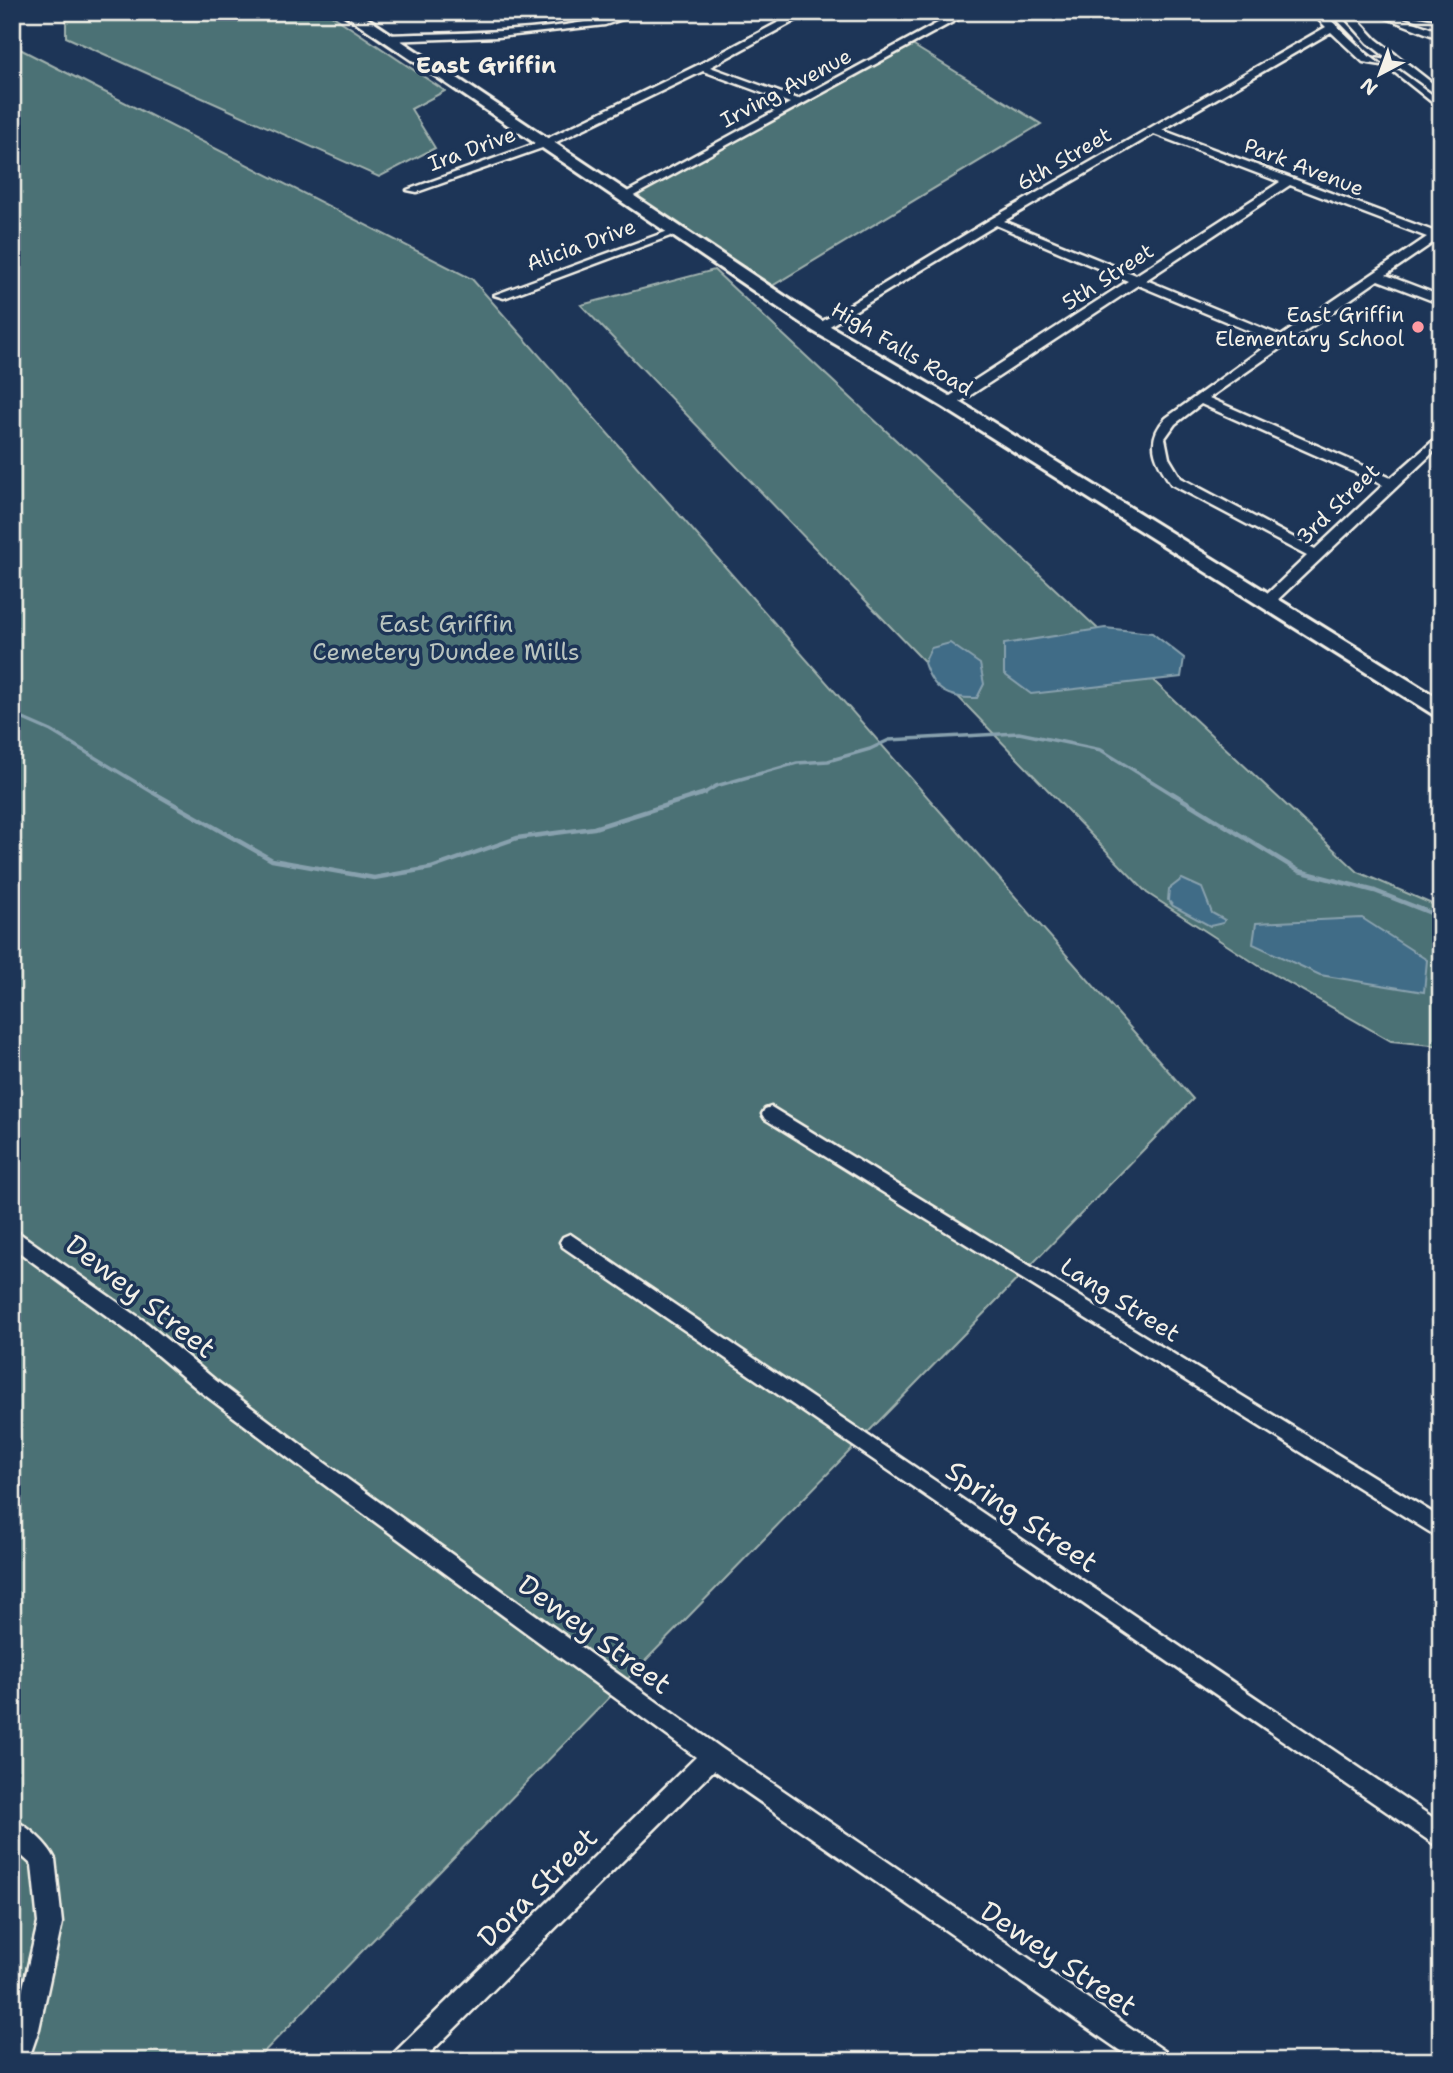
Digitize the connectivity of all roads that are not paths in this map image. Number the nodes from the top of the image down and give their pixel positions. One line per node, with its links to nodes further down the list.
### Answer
1 (348, 12): 12 (street, High Falls Road)
2 (638, 12): 12 (street)
3 (806, 12): 14 (street, Ira Drive)
4 (966, 12): 16 (street, Irving Avenue)
5 (1316, 12): 10 (street)
6 (1345, 12): 13 (street)
7 (1376, 12): 11 (street)
8 (1411, 12): 9 (street)
9 (1441, 16)
10 (1331, 28): 13 (street); 17 (street, 6th Street)
11 (1441, 36)
12 (386, 38): 18 (street, High Falls Road)
13 (1400, 65): 15 (street)
14 (702, 67): 16 (street); 18 (street, Ira Drive)
15 (1441, 95)
16 (800, 103): 21 (street, Irving Avenue)
17 (1153, 130): 19 (street, Park Avenue); 22 (street, 6th Street)
18 (544, 144): 20 (street, Ira Drive); 21 (street, High Falls Road)
19 (1287, 182): 24 (street, Park Avenue); 26 (street, 5th Street)
20 (413, 190)
21 (624, 197): 23 (street, High Falls Road)
22 (995, 221): 26 (street); 29 (street, 6th Street)
23 (675, 232): 27 (street, Alicia Drive); 29 (street, High Falls Road)
24 (1438, 237): 25 (street)
25 (1376, 275): 28 (street); 30 (street)
26 (1137, 282): 30 (street); 32 (street, 5th Street)
27 (500, 295)
28 (1441, 300)
29 (819, 327): 32 (street, High Falls Road)
30 (1281, 340): 31 (street)
31 (1200, 399): 34 (street); 35 (street)
32 (949, 403): 36 (street, High Falls Road)
33 (1441, 438): 34 (street, 3rd Street)
34 (1390, 483): 35 (street, 3rd Street)
35 (1315, 555): 36 (street, 3rd Street)
36 (1267, 602): 37 (street, High Falls Road)
37 (1441, 710)
38 (771, 1114): 41 (street, Lang Street)
39 (12, 1236): 42 (street, Dewey Street)
40 (570, 1242): 44 (street, Spring Street)
41 (1441, 1530)
42 (713, 1756): 46 (street, Dora Street); 47 (street, Dewey Street)
43 (12, 1831): 45 (street)
44 (1441, 1837)
45 (15, 2061)
46 (404, 2061)
47 (1157, 2061)

